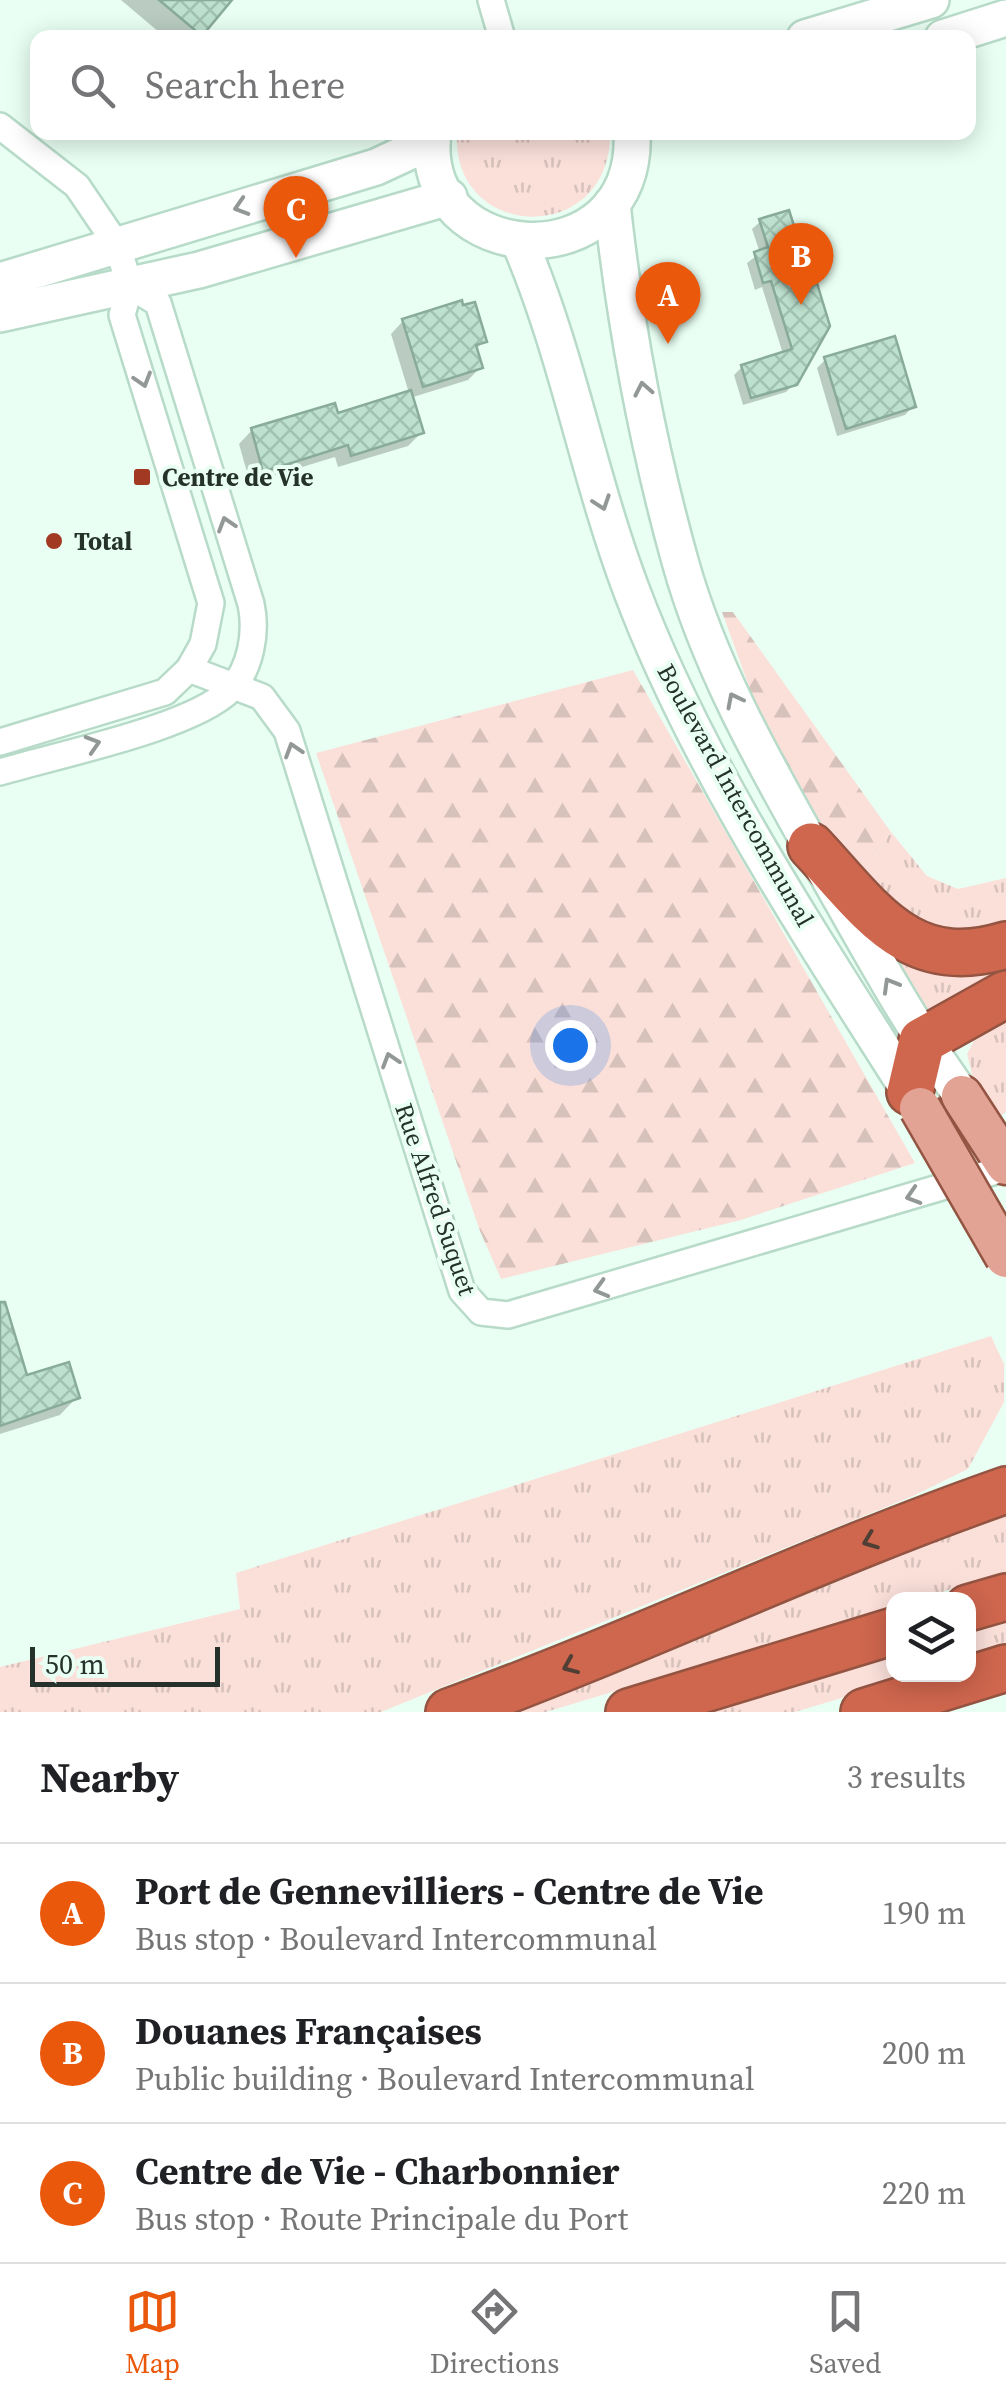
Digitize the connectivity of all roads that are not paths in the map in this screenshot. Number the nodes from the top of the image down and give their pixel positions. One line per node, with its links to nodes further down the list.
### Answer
1 (491, 0): 4 (street)
2 (931, 0): 5 (main road)
3 (1006, 18): 6 (main road)
4 (500, 30)
5 (832, 30)
6 (969, 30)
7 (0, 126): 14 (street)
8 (427, 140): 14 (main road, one-way to 14)
9 (433, 140): 11 (main road)
10 (639, 140): 12 (main road)
11 (448, 197): 13 (main road); 16 (main road)
12 (612, 204): 13 (main road); 22 (main road, Boulevard Intercommunal, one-way to 12)
13 (520, 243): 27 (main road, Boulevard Intercommunal, one-way to 27)
14 (117, 245): 15 (main road); 16 (street)
15 (0, 281)
16 (130, 286): 17 (main road); 18 (street, one-way to 18); 19 (street, one-way to 16)
17 (0, 314)
18 (189, 669): 19 (street, Rue Alfred Suquet); 20 (street)
19 (232, 688): 21 (street, one-way to 19); 28 (street, Rue Alfred Suquet, one-way to 19)
20 (0, 742)
21 (0, 772)
22 (811, 846): 23 (highway); 25 (main road, Boulevard Intercommunal, one-way to 22)
23 (1006, 945)
24 (1006, 994): 25 (highway)
25 (922, 1041): 26 (main road, Boulevard Intercommunal); 27 (highway)
26 (962, 1096): 28 (main road, Boulevard Intercommunal)
27 (915, 1100): 29 (main road, Boulevard Intercommunal, bridge)
28 (1006, 1166)
29 (1006, 1257)
30 (1006, 1459): 32 (highway)
31 (1006, 1490): 32 (highway)
32 (961, 1506): 37 (highway, one-way to 37)
33 (1006, 1597): 34 (highway)
34 (976, 1606)
35 (886, 1633): 38 (highway)
36 (1006, 1668): 39 (highway)
37 (449, 1712)
38 (630, 1712)
39 (864, 1712)

